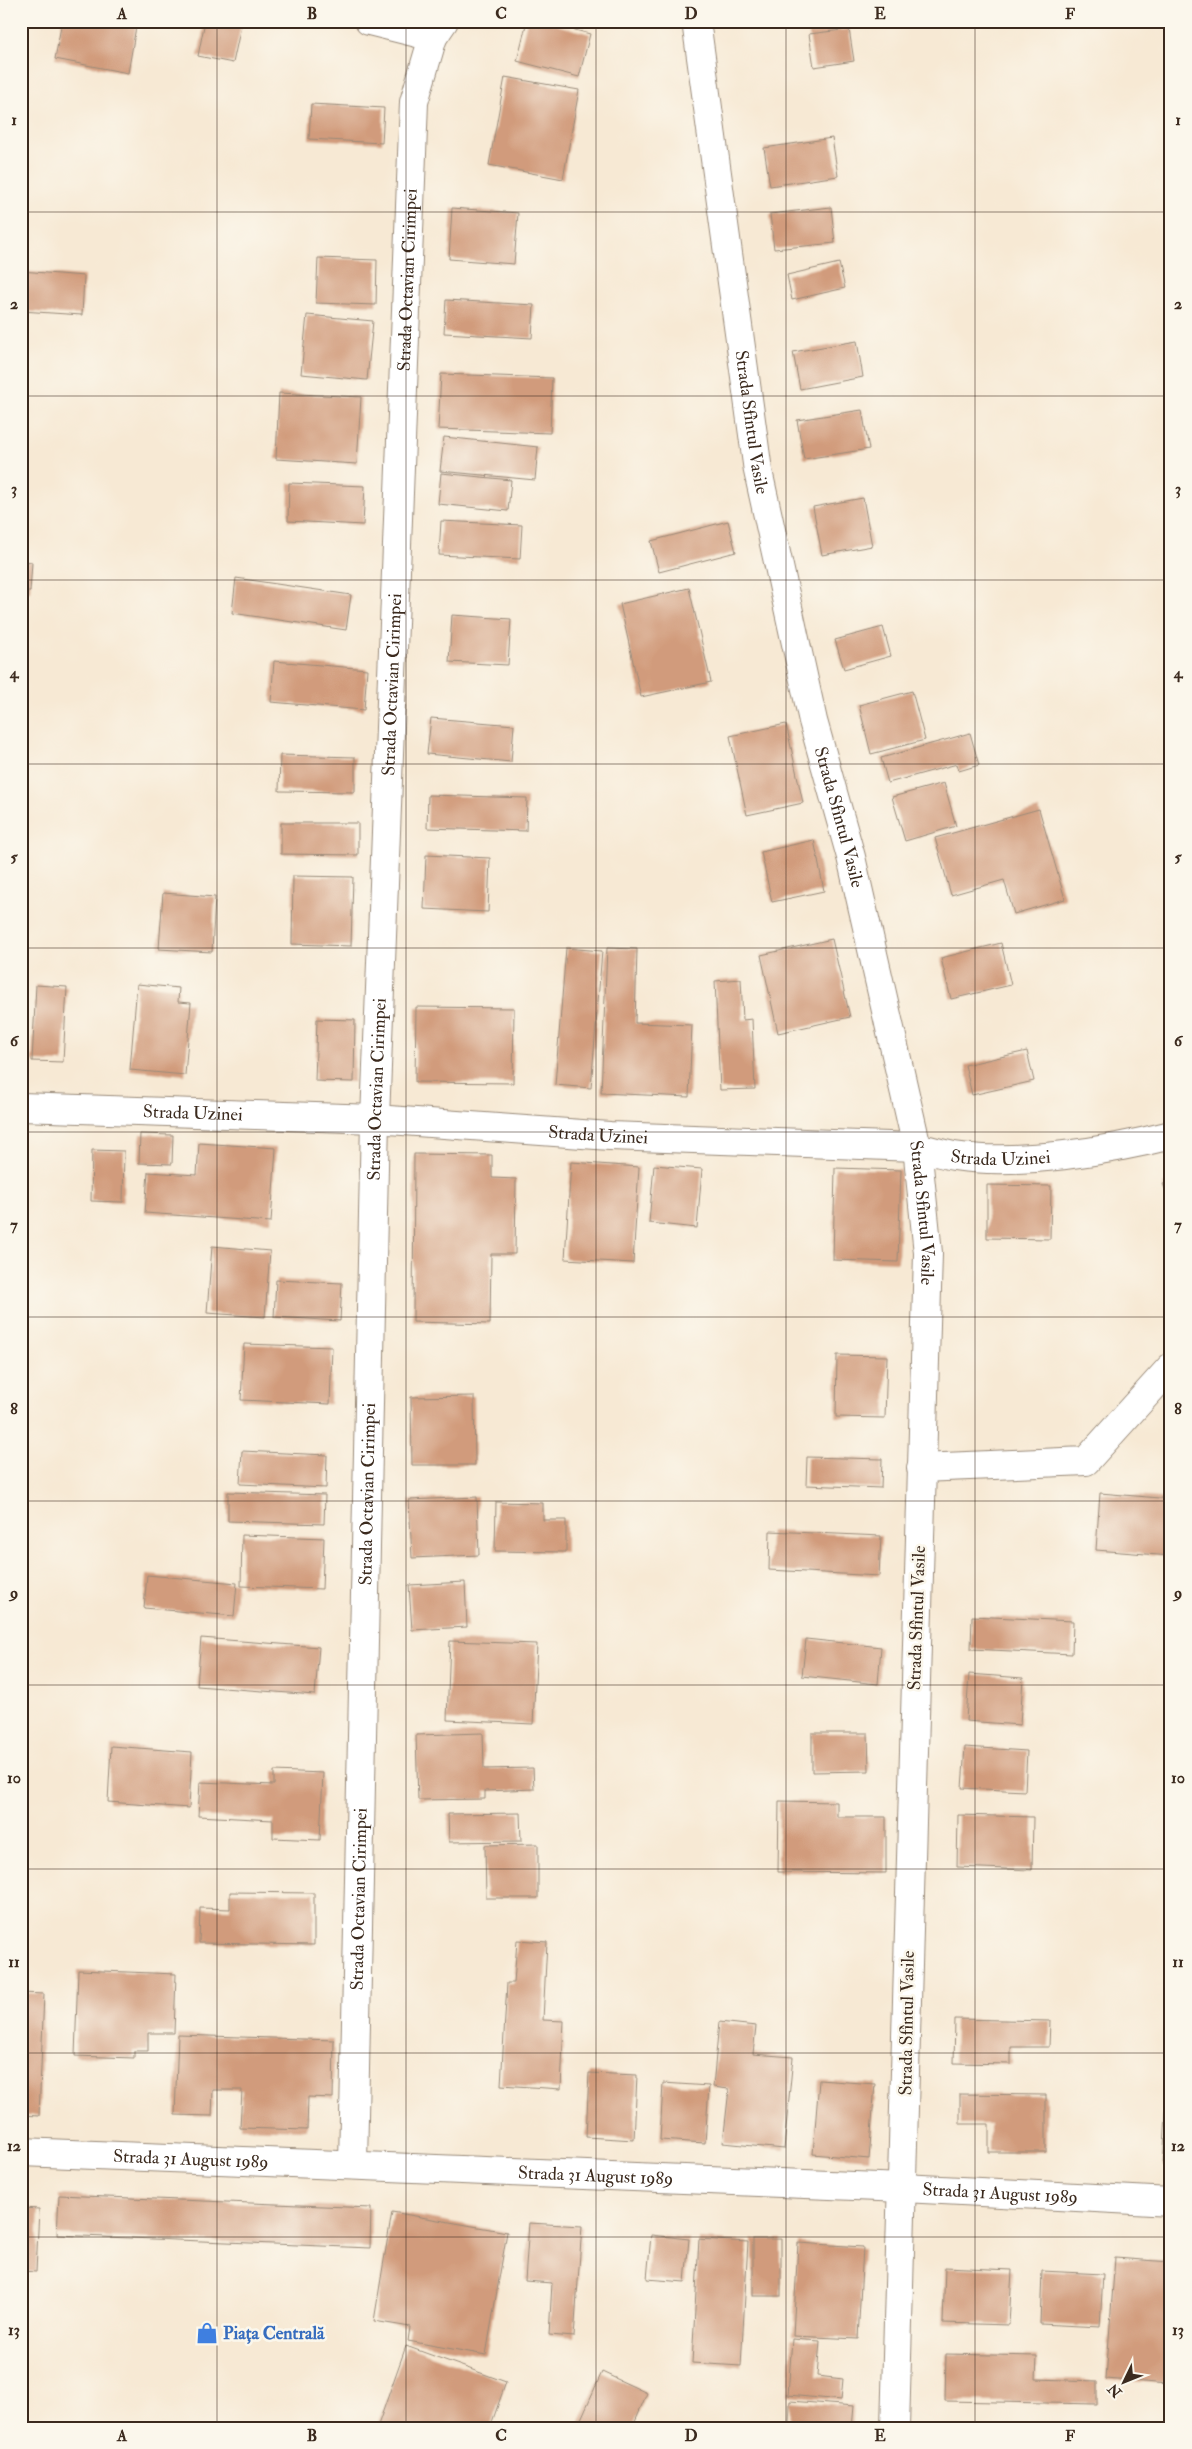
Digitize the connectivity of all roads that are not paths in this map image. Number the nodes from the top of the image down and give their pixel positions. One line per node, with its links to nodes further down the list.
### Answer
1 (369, 21): 3 (street)
2 (696, 21): 7 (street, Strada Sfîntul Vasile)
3 (438, 29): 5 (street, Strada Octavian Cirimpei)
4 (21, 1107): 5 (street, Strada Uzinei)
5 (375, 1119): 7 (street, Strada Uzinei); 11 (street, Strada Octavian Cirimpei)
6 (1171, 1135): 7 (street, Strada Uzinei)
7 (917, 1147): 9 (street, Strada Sfîntul Vasile)
8 (1171, 1367): 9 (street)
9 (921, 1468): 12 (street, Strada Sfîntul Vasile)
10 (21, 2152): 11 (street, Strada 31 August 1989)
11 (353, 2164): 12 (street, Strada 31 August 1989)
12 (903, 2188): 13 (street, Strada 31 August 1989); 14 (street, Strada Sfîntul Vasile)
13 (1171, 2202)
14 (895, 2428)

